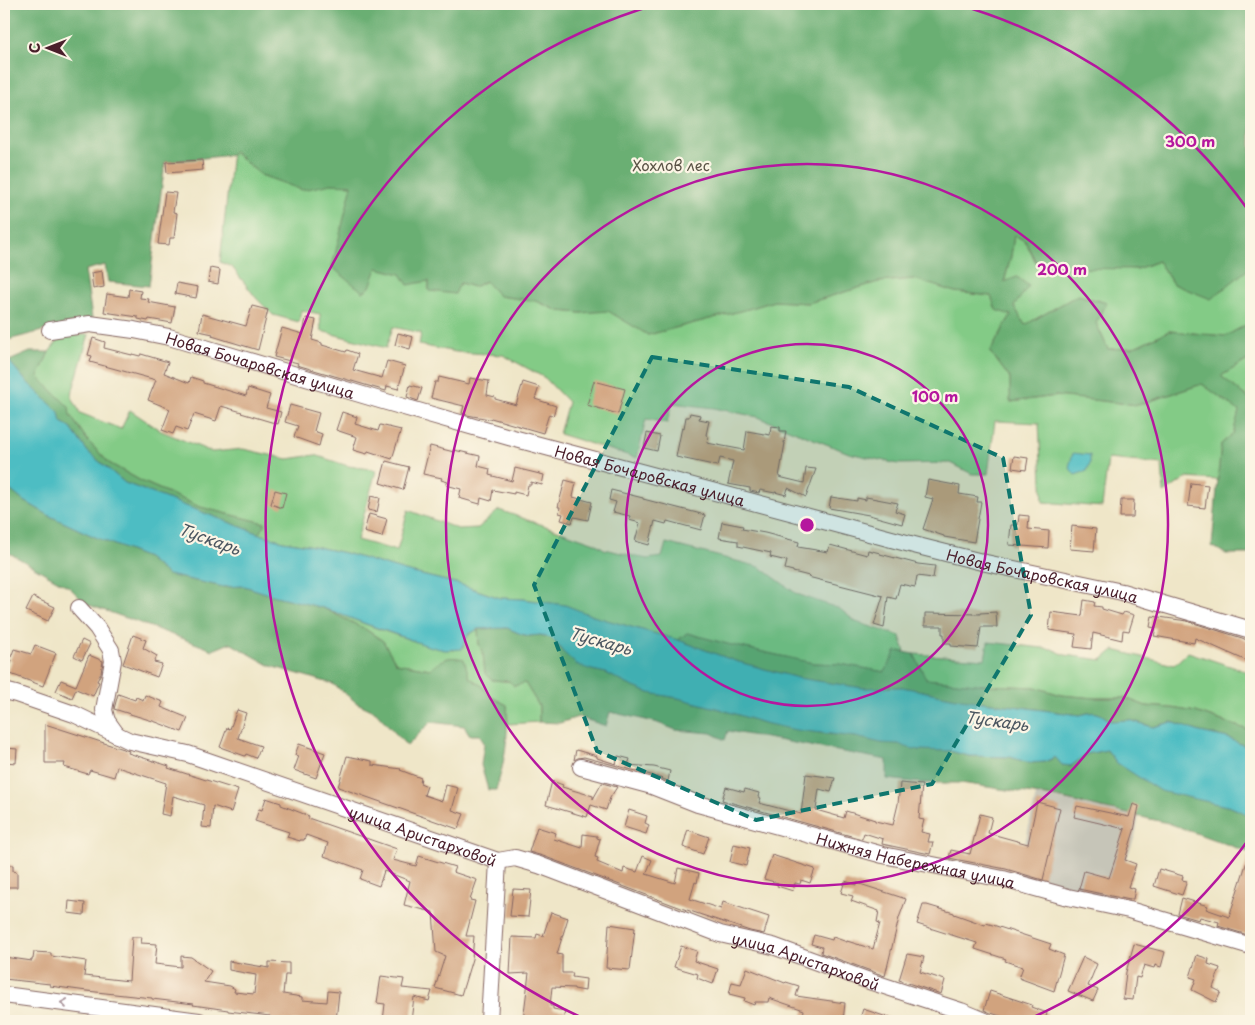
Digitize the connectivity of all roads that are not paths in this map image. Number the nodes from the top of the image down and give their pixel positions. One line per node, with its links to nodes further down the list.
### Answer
1 (50, 330): 3 (street, Новая Бочаровская улица)
2 (79, 608): 5 (street)
3 (1251, 630)
4 (4, 691): 5 (street, улица Аристарховой)
5 (117, 735): 7 (street, улица Аристарховой)
6 (581, 767): 8 (street, Нижняя Набережная улица)
7 (498, 861): 11 (street); 12 (street, улица Аристарховой)
8 (1251, 946)
9 (4, 995): 10 (street, one-way to 9)
10 (198, 1021)
11 (489, 1021)
12 (985, 1021)

